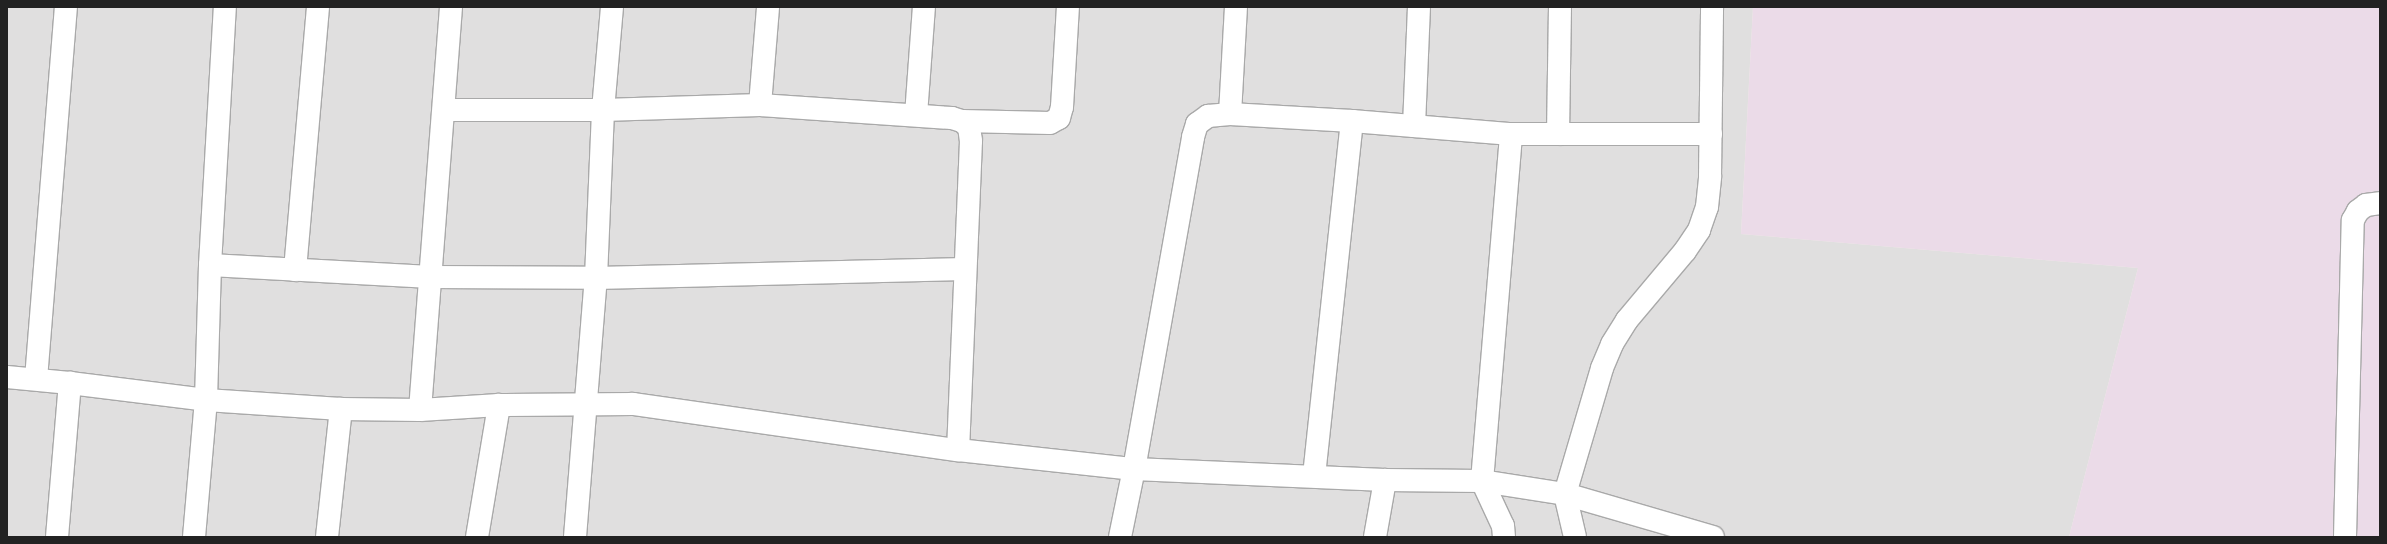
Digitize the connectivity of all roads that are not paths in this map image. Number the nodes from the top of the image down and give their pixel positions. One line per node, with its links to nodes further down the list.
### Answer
1 (66, 7): 31 (street)
2 (226, 7): 25 (street)
3 (318, 7): 27 (street)
4 (451, 7): 14 (street)
5 (612, 7): 15 (street)
6 (768, 7): 13 (street)
7 (924, 7): 17 (street)
8 (1068, 7): 18 (street)
9 (1236, 7): 16 (street)
10 (1420, 7): 20 (street)
11 (1560, 7): 22 (street)
12 (1712, 7): 23 (street)
13 (760, 105): 15 (street); 17 (street)
14 (444, 110): 15 (street); 28 (street)
15 (603, 110): 29 (street)
16 (1230, 114): 19 (street); 39 (street)
17 (916, 115): 18 (street)
18 (962, 121): 26 (street)
19 (1352, 121): 20 (street); 40 (street)
20 (1414, 126): 21 (street)
21 (1511, 134): 22 (street); 42 (street)
22 (1558, 134): 23 (street)
23 (1711, 134): 43 (street)
24 (2380, 203): 54 (street)
25 (210, 265): 27 (street); 33 (street)
26 (965, 269): 29 (street); 38 (street)
27 (295, 270): 28 (street)
28 (431, 277): 29 (street); 37 (street)
29 (596, 278): 34 (street)
30 (7, 377): 31 (street)
31 (36, 379): 32 (street)
32 (70, 383): 33 (street); 44 (street)
33 (206, 400): 36 (street); 45 (street)
34 (587, 404): 35 (street); 38 (street); 48 (street)
35 (499, 405): 37 (street); 47 (street)
36 (341, 409): 37 (street); 46 (street)
37 (420, 410)
38 (958, 450): 39 (street)
39 (1134, 469): 40 (street); 49 (street)
40 (1314, 476): 41 (street)
41 (1385, 480): 42 (street); 50 (street)
42 (1482, 481): 43 (street); 51 (street)
43 (1565, 494): 52 (street); 53 (street)
44 (57, 537)
45 (194, 537)
46 (327, 537)
47 (477, 537)
48 (575, 537)
49 (1120, 537)
50 (1376, 537)
51 (1504, 537)
52 (1575, 537)
53 (1713, 537)
54 (2345, 537)

